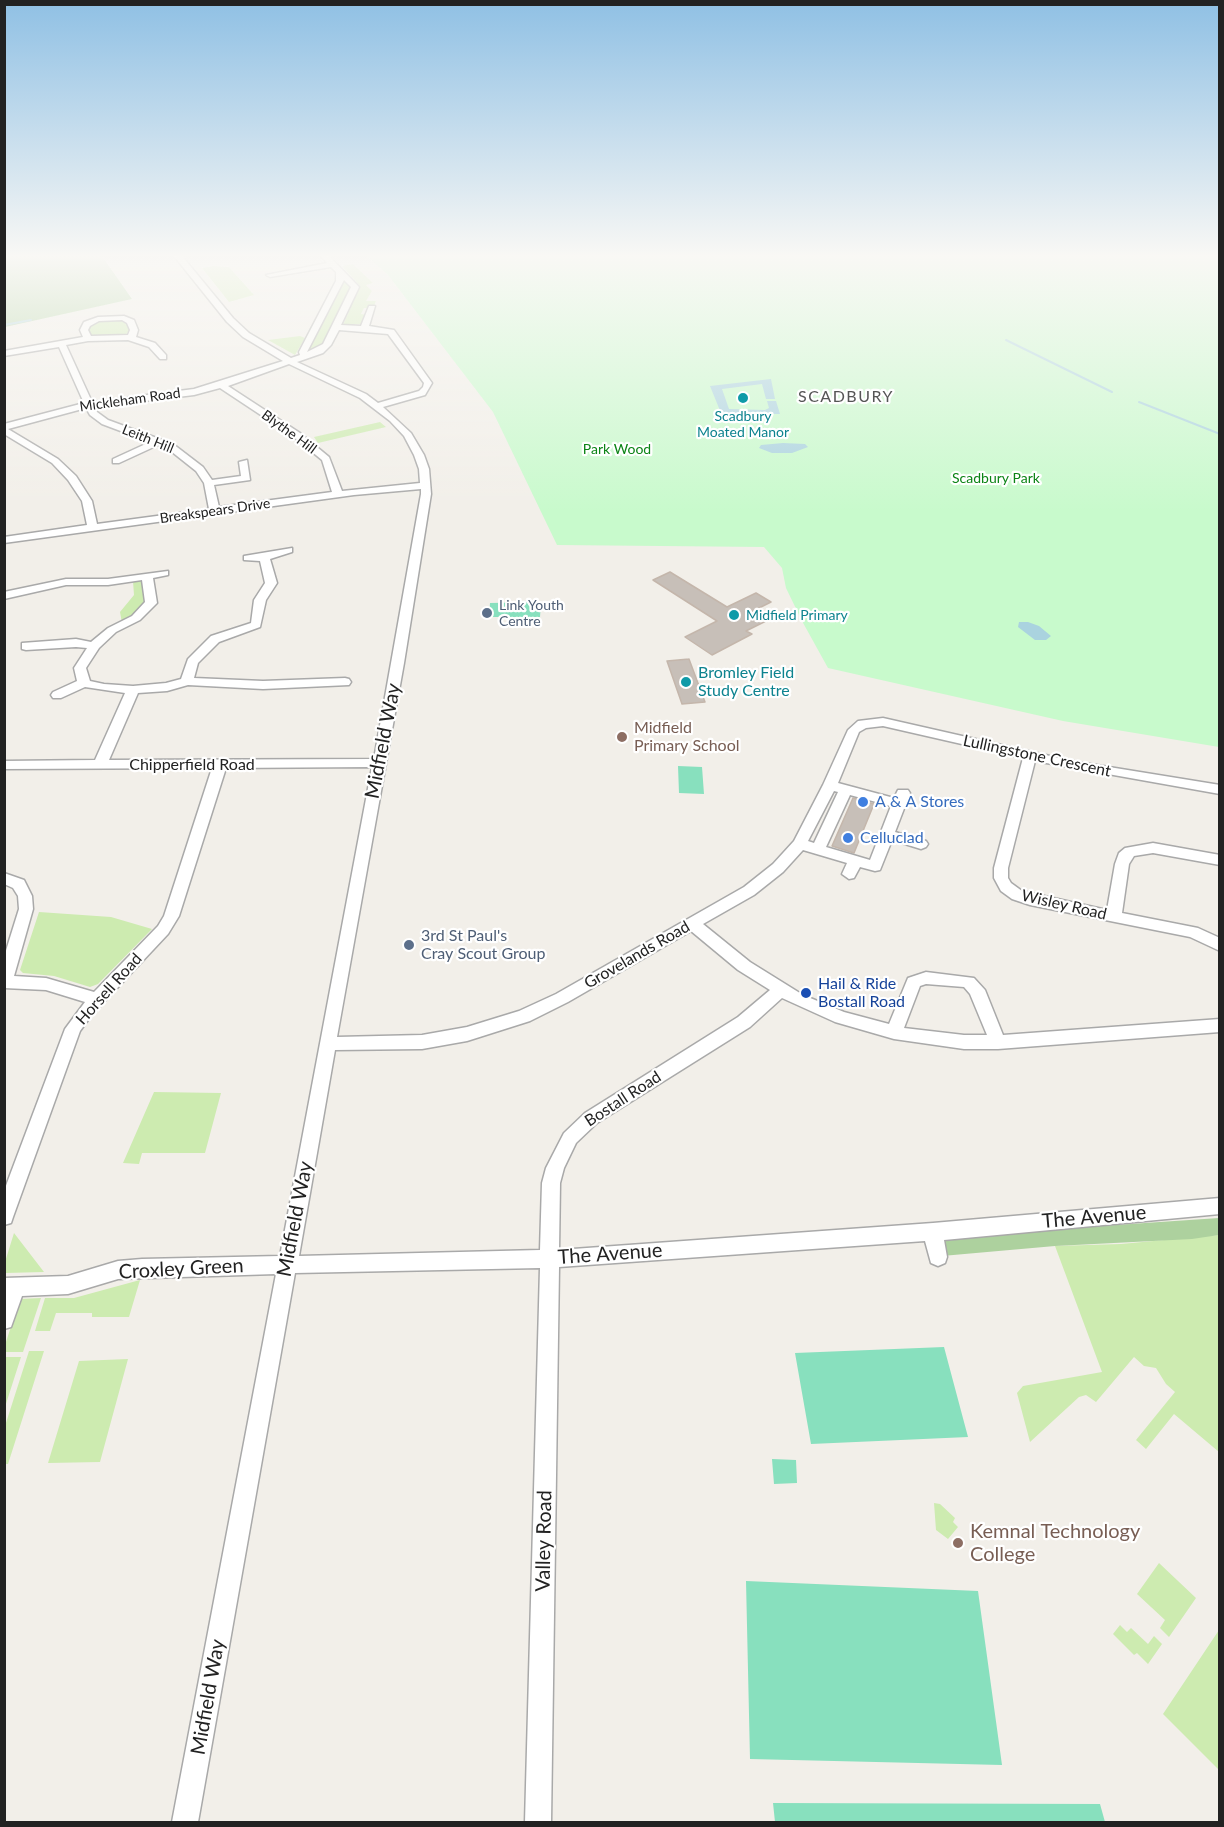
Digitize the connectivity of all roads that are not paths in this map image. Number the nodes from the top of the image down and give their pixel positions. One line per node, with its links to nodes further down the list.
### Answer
1 (72, 341): 7 (street)
2 (142, 341): 10 (street)
3 (256, 341): 11 (street)
4 (309, 341): 9 (street)
5 (329, 341): 9 (street, Mickleham Road)
6 (399, 341): 14 (street)
7 (61, 343): 8 (street); 13 (street)
8 (4, 354)
9 (305, 356): 11 (street, Mickleham Road)
10 (163, 357)
11 (289, 361): 12 (street, Mickleham Road); 14 (street)
12 (221, 385): 13 (street, Mickleham Road); 21 (street, Blythe Hill)
13 (87, 405): 15 (street, Mickleham Road); 16 (street, Leith Hill)
14 (378, 406): 20 (street)
15 (4, 429): 23 (street)
16 (159, 441): 17 (street); 19 (street, Leith Hill)
17 (116, 461)
18 (244, 462): 19 (street)
19 (209, 483): 22 (street, Leith Hill)
20 (425, 486): 21 (street, Breakspears Drive); 42 (street, Midfield Way)
21 (338, 494): 22 (street, Breakspears Drive)
22 (216, 511): 23 (street, Breakspears Drive)
23 (93, 528): 24 (street, Breakspears Drive)
24 (4, 540)
25 (288, 550): 26 (street)
26 (264, 557): 27 (street); 33 (street)
27 (248, 558)
28 (164, 573): 29 (street)
29 (147, 576): 30 (street); 32 (street)
30 (4, 596)
31 (26, 646): 32 (street)
32 (94, 646): 35 (street)
33 (187, 681): 36 (street); 37 (street)
34 (345, 682): 36 (street)
35 (84, 683): 37 (street); 38 (street)
36 (263, 685): 39 (street)
37 (133, 690): 44 (street)
38 (57, 695)
39 (259, 698)
40 (856, 727): 41 (street, Lullingstone Crescent); 46 (street, Grovelands Road)
41 (1030, 756): 48 (street, Lullingstone Crescent); 57 (street, Wisley Road)
42 (379, 763): 45 (street, Chipperfield Road); 66 (street, Midfield Way)
43 (4, 765): 44 (street, Chipperfield Road)
44 (100, 765): 45 (street, Chipperfield Road)
45 (220, 765): 62 (street, Horsell Road)
46 (830, 785): 47 (street); 51 (street, Grovelands Road)
47 (846, 790): 49 (street); 52 (street)
48 (1220, 790)
49 (887, 834): 50 (street); 53 (street)
50 (921, 843)
51 (800, 844): 52 (street); 58 (street, Grovelands Road)
52 (818, 849): 53 (street)
53 (856, 860): 55 (street)
54 (1220, 860): 57 (street)
55 (849, 874)
56 (4, 878): 60 (street)
57 (1114, 916): 59 (street, Wisley Road)
58 (692, 923): 61 (street); 66 (street, Grovelands Road)
59 (1220, 945)
60 (5, 982): 62 (street)
61 (780, 990): 64 (street); 71 (street, Bostall Road)
62 (96, 999): 68 (street, Horsell Road)
63 (1220, 1025): 65 (street)
64 (894, 1032): 65 (street); 65 (street)
65 (998, 1042)
66 (328, 1044): 72 (street, Midfield Way)
67 (1220, 1206): 69 (street, The Avenue)
68 (4, 1217)
69 (933, 1232): 70 (street); 71 (street, The Avenue)
70 (938, 1257)
71 (550, 1258): 72 (street, The Avenue); 76 (street, Valley Road)
72 (287, 1265): 73 (street, Croxley Green); 75 (street, Midfield Way)
73 (10, 1286): 74 (street)
74 (4, 1320)
75 (186, 1822)
76 (538, 1822)

